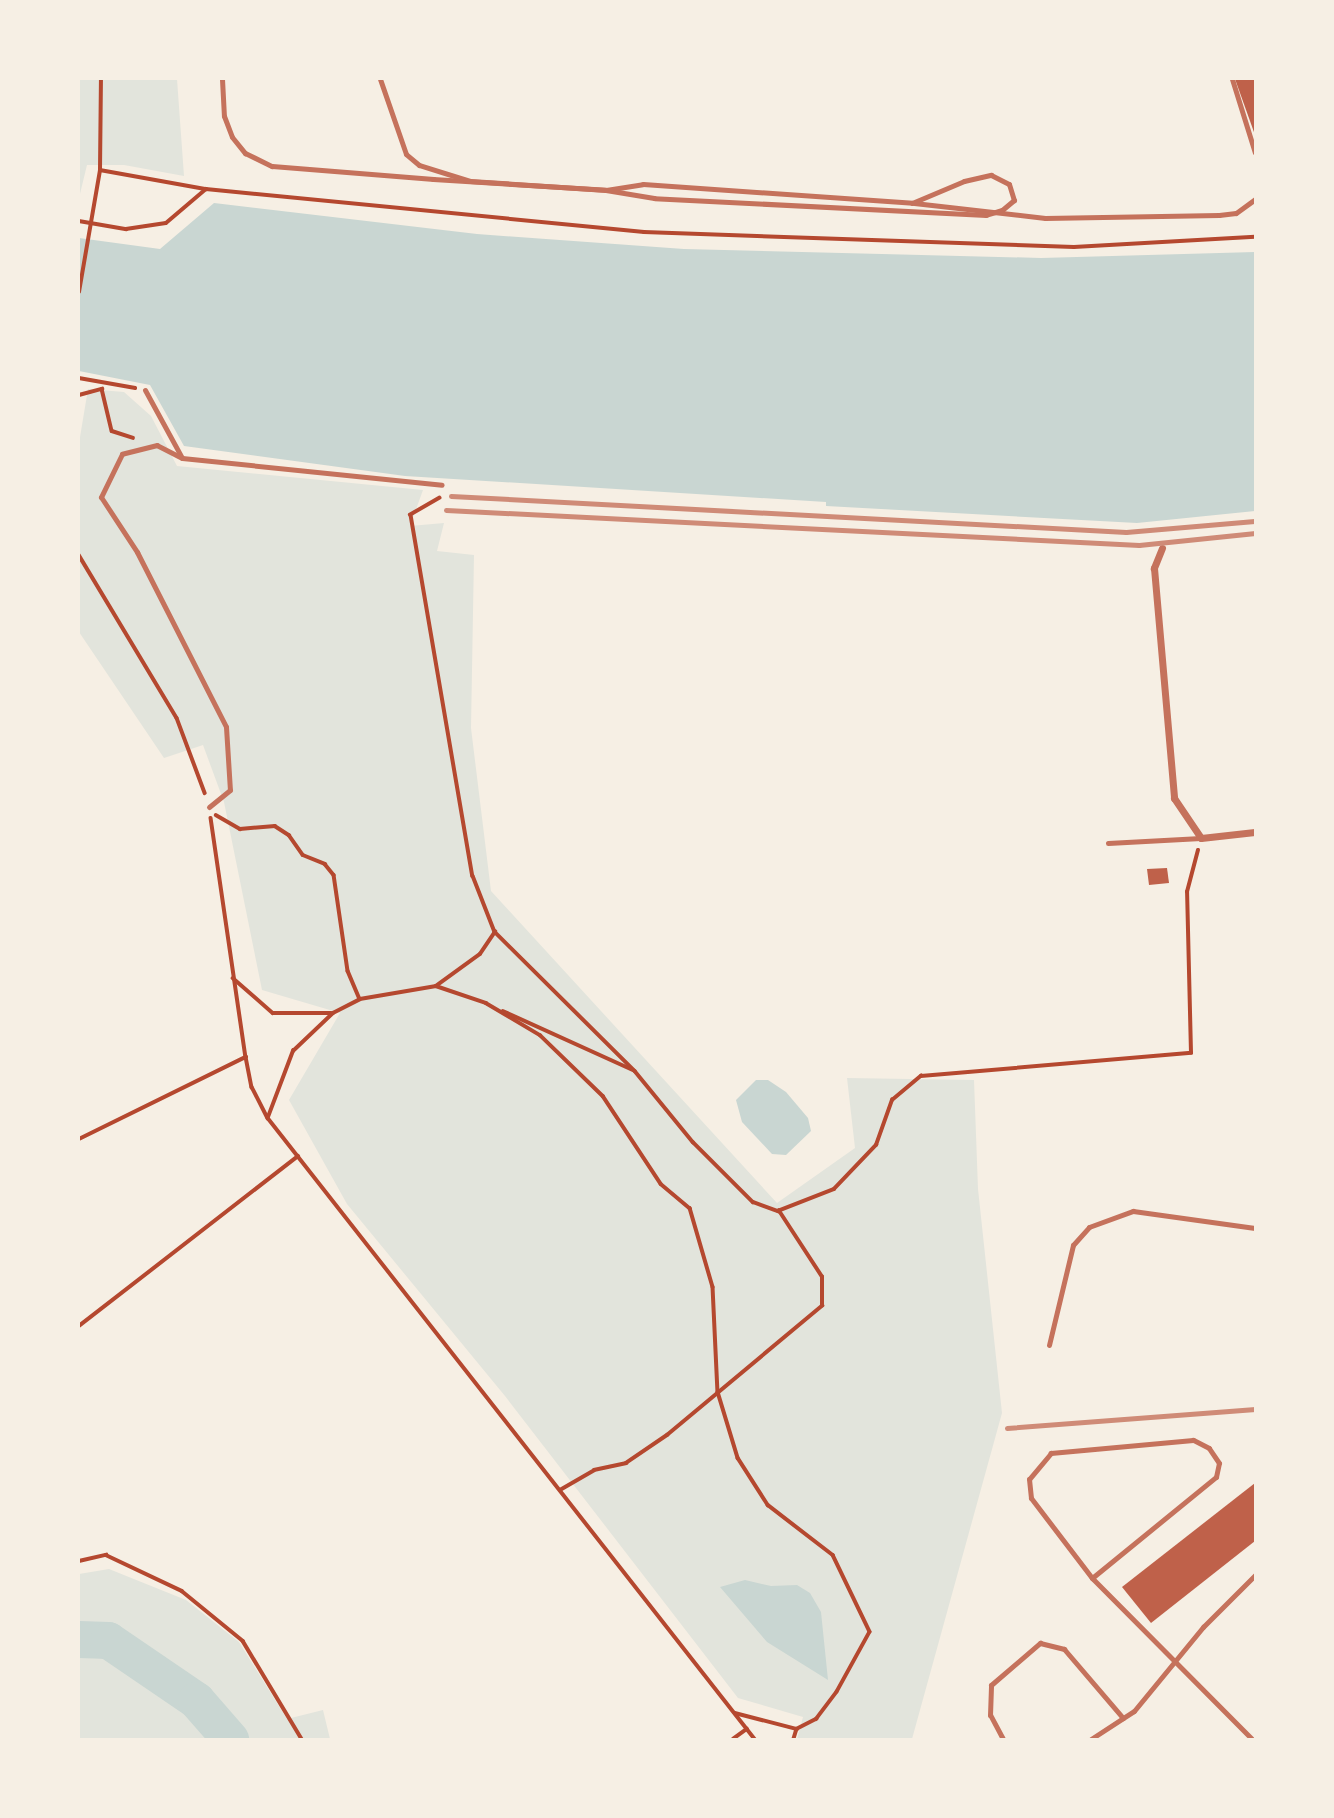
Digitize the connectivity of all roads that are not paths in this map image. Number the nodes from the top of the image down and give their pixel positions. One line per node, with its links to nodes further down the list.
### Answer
1 (222, 79): 5 (lane)
2 (380, 79): 5 (lane)
3 (1232, 79): 4 (lane)
4 (1255, 153)
5 (606, 190): 7 (lane); 8 (lane)
6 (1255, 199): 8 (lane)
7 (912, 203): 8 (lane); 8 (lane)
8 (1002, 210)
9 (145, 390): 10 (lane)
10 (182, 457): 11 (lane); 13 (lane)
11 (442, 485)
12 (1162, 548): 15 (street)
13 (210, 810)
14 (1255, 832): 15 (street)
15 (1201, 838): 16 (lane)
16 (1108, 843)
17 (1255, 1228): 18 (lane)
18 (1049, 1345)
19 (1255, 1576): 21 (lane)
20 (1092, 1578): 20 (lane); 21 (lane)
21 (1174, 1664): 22 (lane); 25 (lane)
22 (1123, 1718): 23 (lane); 24 (lane)
23 (1003, 1739)
24 (1091, 1739)
25 (1252, 1739)

